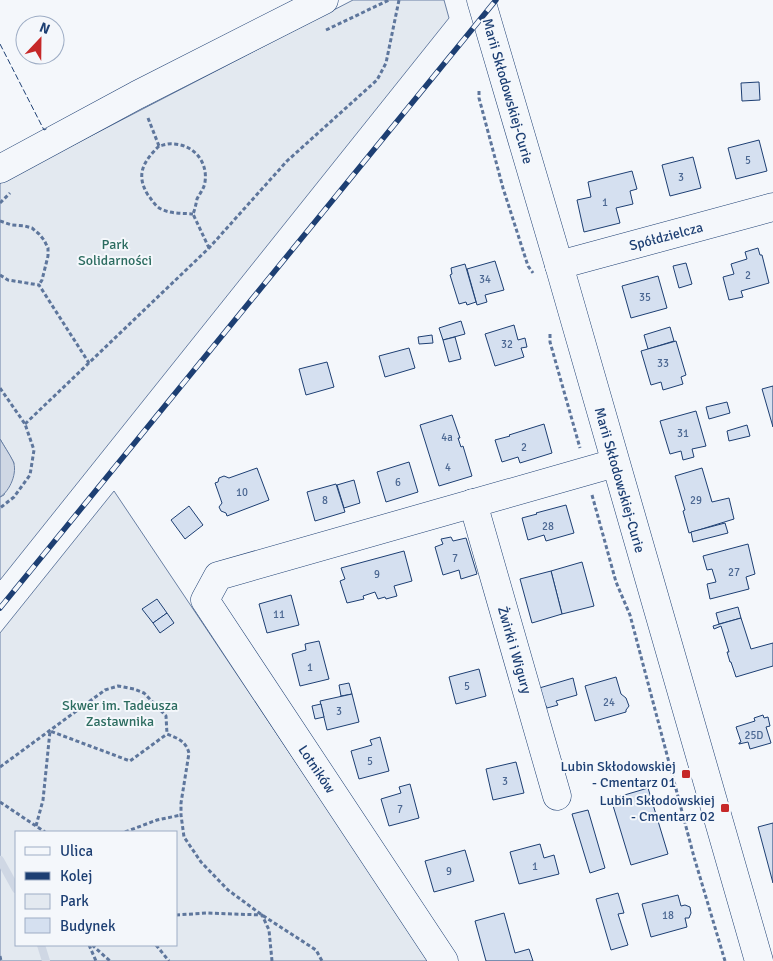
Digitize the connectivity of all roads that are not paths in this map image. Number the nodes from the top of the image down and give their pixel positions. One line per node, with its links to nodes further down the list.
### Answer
1 (324, 0): 3 (street)
2 (481, 0): 5 (street, Marii Skłodowskiej-Curie)
3 (0, 168)
4 (773, 207): 5 (street, Spółdzielcza)
5 (559, 265): 6 (street, Marii Skłodowskiej-Curie)
6 (615, 463): 7 (street); 10 (street, Marii Skłodowskiej-Curie)
7 (473, 503): 8 (street, Żwirki i Wigury); 9 (street, Lotników)
8 (557, 796)
9 (444, 961)
10 (759, 961)

